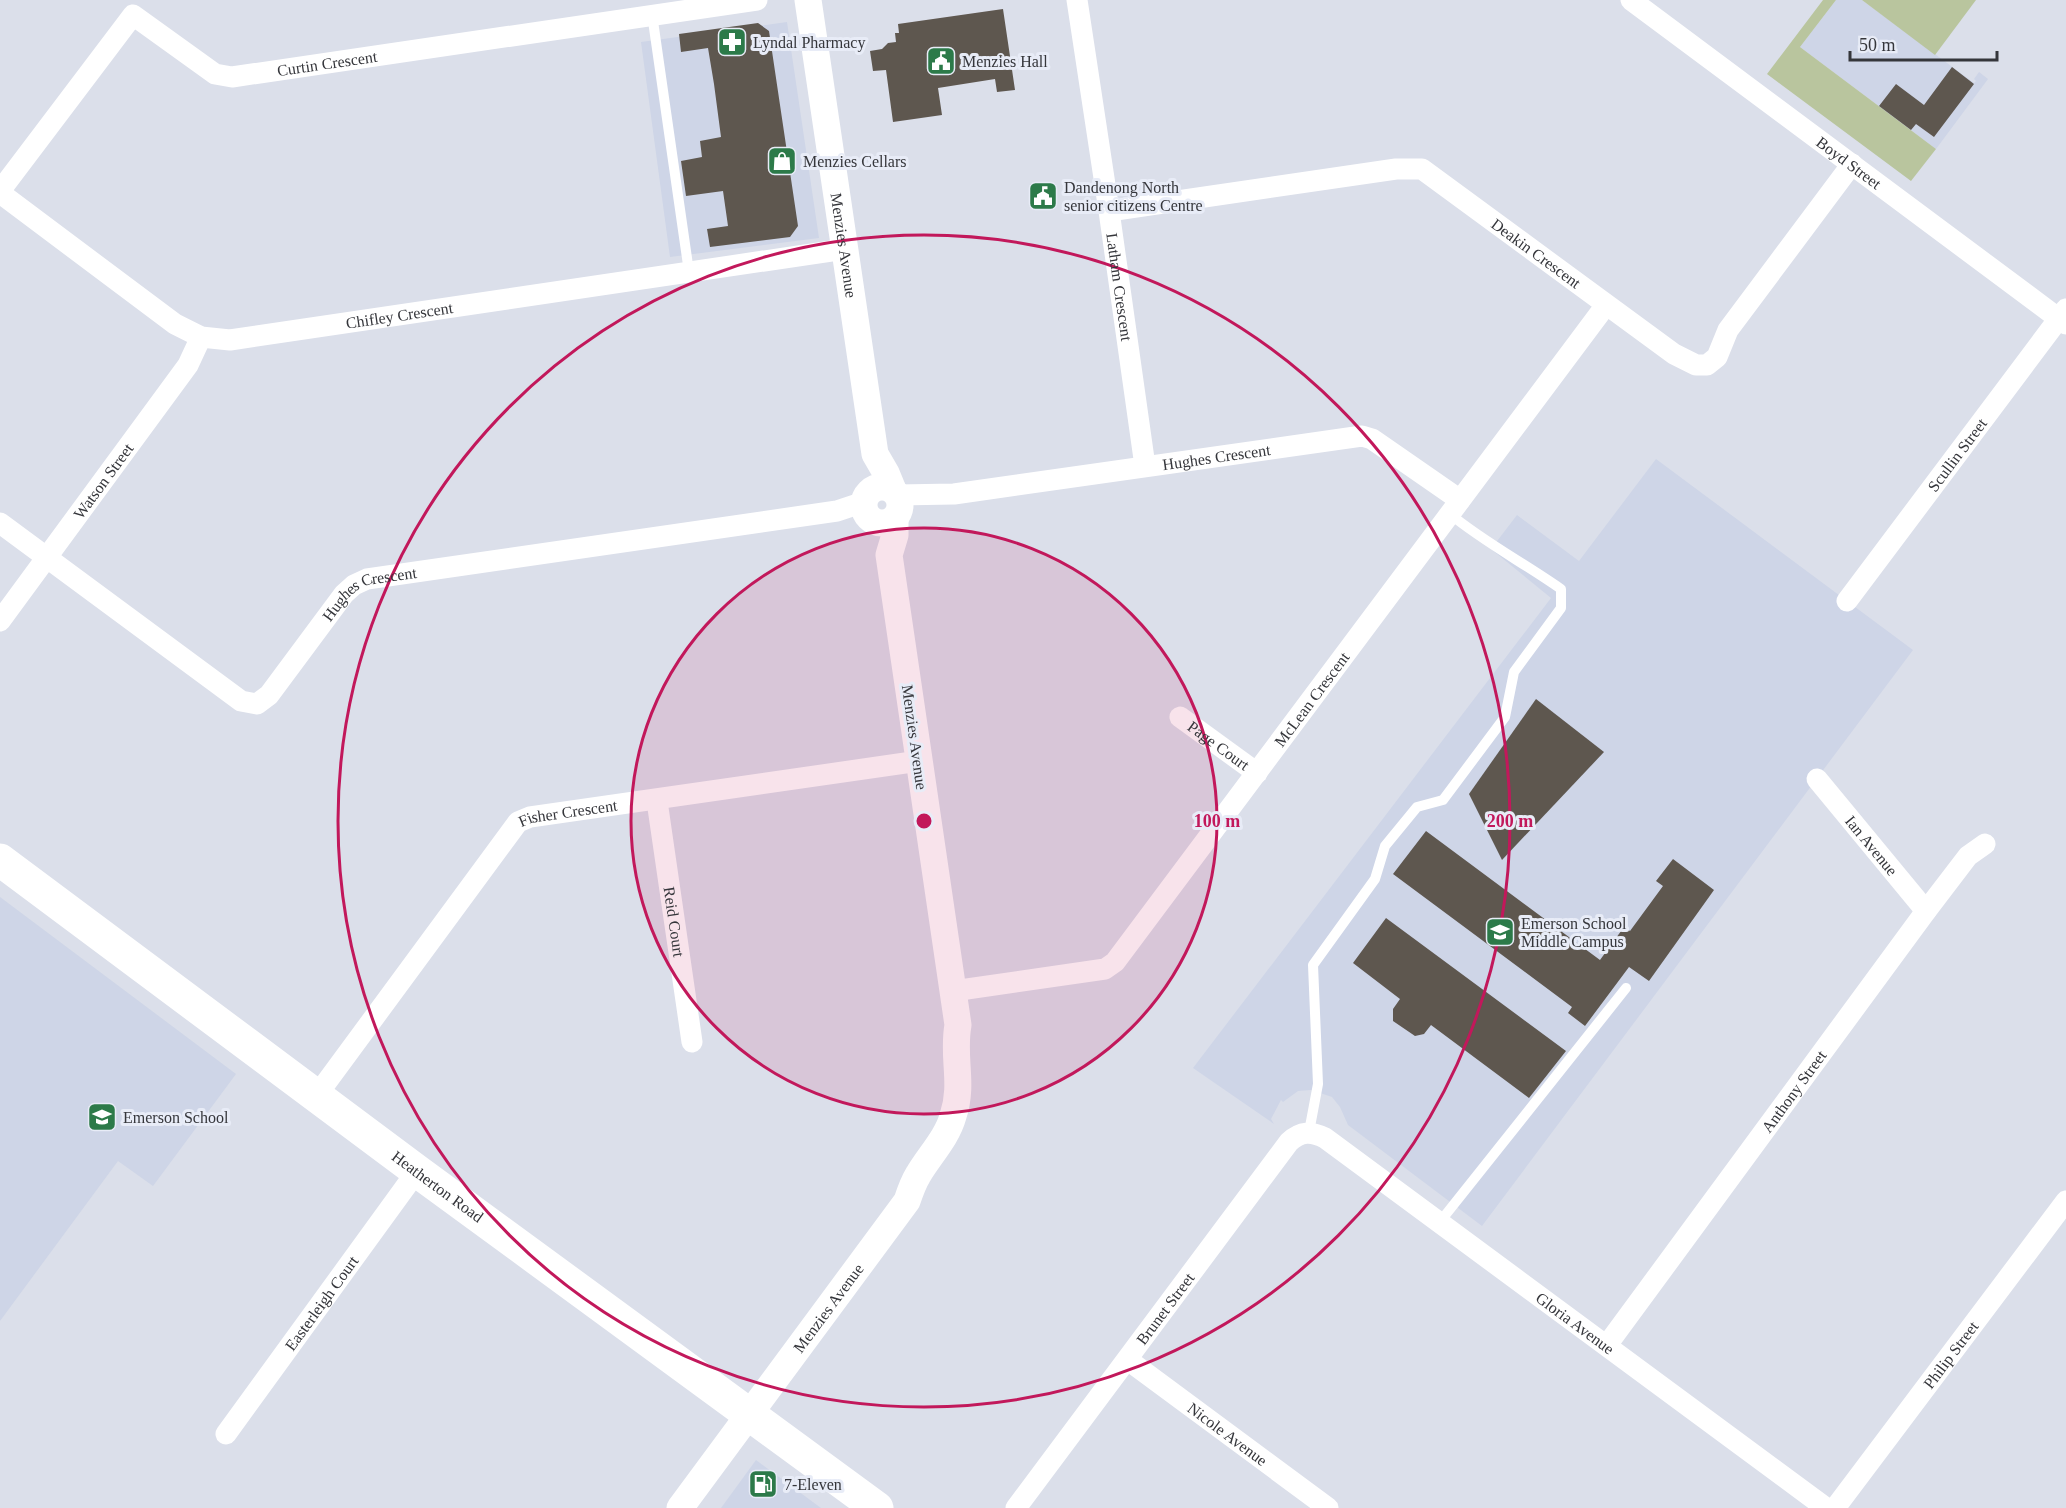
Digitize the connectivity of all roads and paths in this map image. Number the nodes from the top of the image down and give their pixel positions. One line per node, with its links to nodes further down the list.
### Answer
1 (757, 0): 5 (street, Curtin Crescent)
2 (808, 0): 9 (street, Menzies Avenue)
3 (1077, 0): 8 (street, Latham Crescent)
4 (1631, 0): 6 (street, Boyd Street)
5 (652, 14): 7 (street, Curtin Crescent); 10 (lane)
6 (1852, 164): 11 (street, Deakin Crescent); 12 (street, Boyd Street)
7 (0, 192): 13 (street, Chifley Crescent)
8 (1110, 211): 11 (street, Deakin Crescent); 14 (street, Latham Crescent)
9 (844, 249): 10 (street, Chifley Crescent); 15 (street, Menzies Avenue)
10 (689, 272): 13 (street, Chifley Crescent)
11 (1606, 305): 16 (street, McLean Crescent)
12 (2063, 317): 19 (street, Scullin Street)
13 (201, 337): 18 (street, Watson Street)
14 (1145, 466): 15 (street, Hughes Crescent); 16 (street, Hughes Crescent)
15 (882, 506): 18 (street, Hughes Crescent); 22 (street, Menzies Avenue)
16 (1455, 507): 23 (street, McLean Crescent); 33 (lane)
17 (0, 523): 18 (street, Hughes Crescent)
18 (47, 558): 20 (street, Watson Street)
19 (1847, 601)
20 (0, 621)
21 (1180, 717): 23 (street, Page Court)
22 (919, 762): 25 (street, Fisher Crescent); 30 (street, Menzies Avenue)
23 (1257, 773): 30 (street, McLean Crescent)
24 (1817, 779): 28 (street, Ian Avenue)
25 (657, 801): 31 (street, Reid Court); 32 (street, Fisher Crescent)
26 (1985, 844): 28 (street, Anthony Street)
27 (0, 860): 32 (main road, Heatherton Road)
28 (1926, 911): 37 (street, Anthony Street)
29 (1626, 988): 36 (lane)
30 (953, 991): 39 (street, Menzies Avenue)
31 (692, 1042)
32 (316, 1095): 34 (main road, Heatherton Road)
33 (1317, 1135): 36 (street, Gloria Avenue); 38 (street, Brunet Street)
34 (417, 1171): 39 (main road, Heatherton Road); 40 (street, Easterleigh Court)
35 (2066, 1201): 46 (street, Philip Street)
36 (1439, 1223): 37 (street, Gloria Avenue)
37 (1607, 1345): 45 (street, Gloria Avenue)
38 (1128, 1360): 43 (street, Brunet Street); 44 (street, Nicole Avenue)
39 (749, 1414): 41 (street, Menzies Avenue); 42 (main road, Heatherton Road)
40 (226, 1434)
41 (680, 1508)
42 (878, 1508)
43 (1016, 1508)
44 (1328, 1508)
45 (1826, 1508)
46 (1835, 1508)

